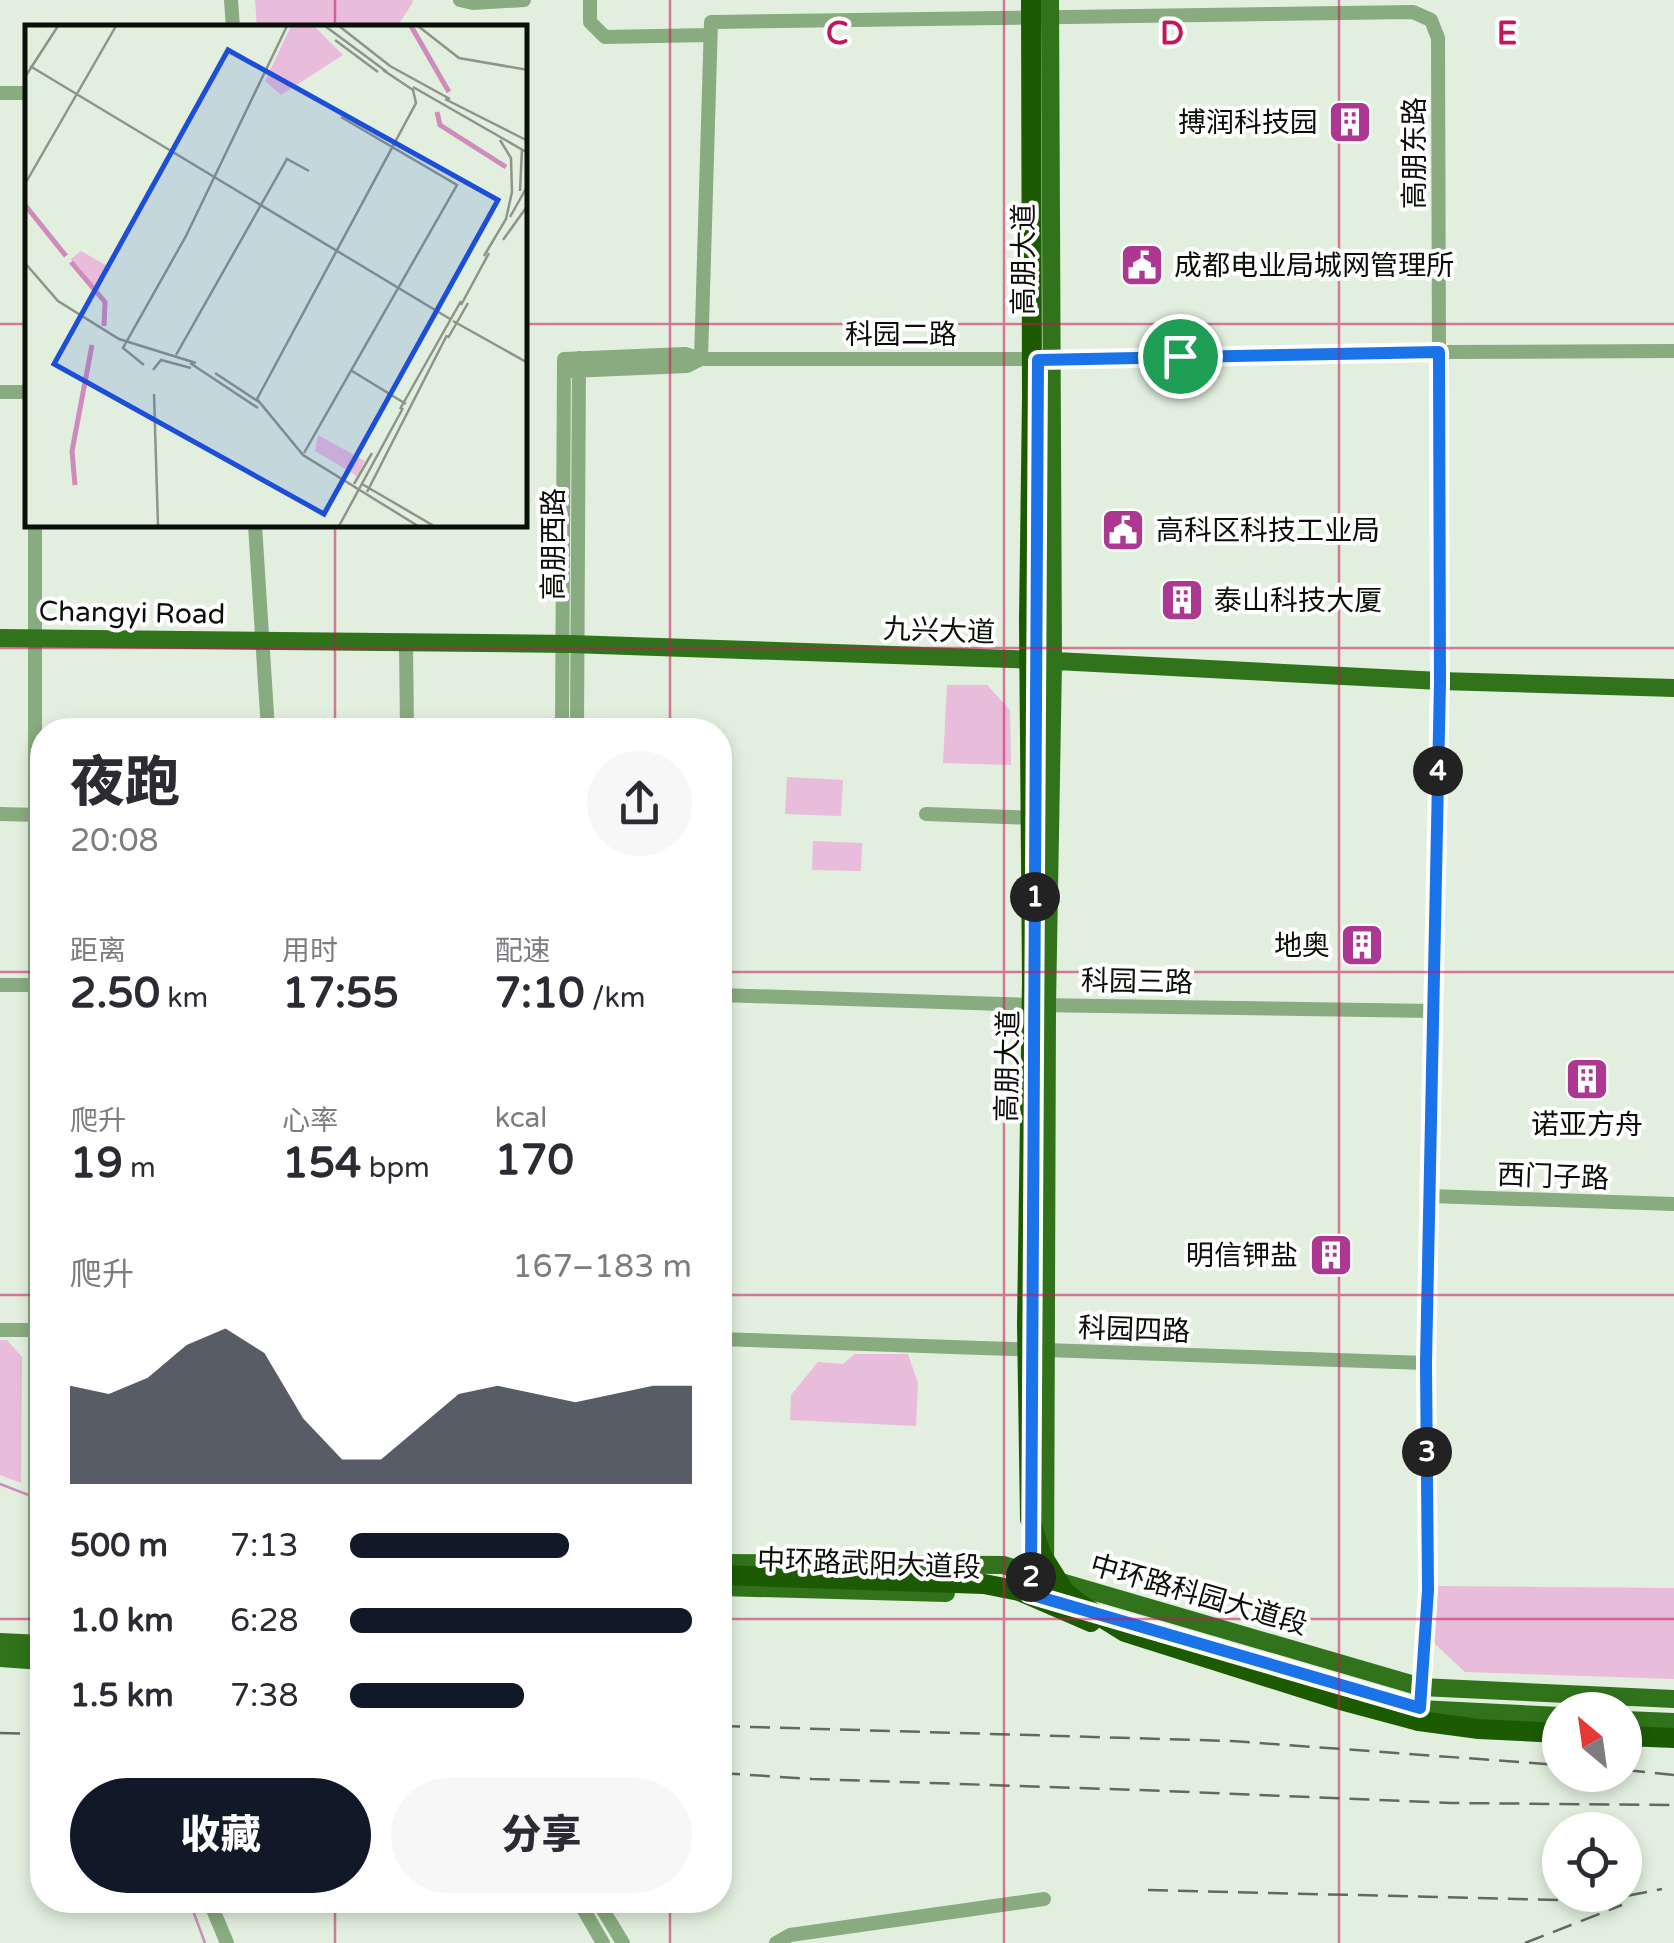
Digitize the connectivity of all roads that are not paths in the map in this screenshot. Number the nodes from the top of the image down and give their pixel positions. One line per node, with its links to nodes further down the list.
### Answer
1 (231, 0): 6 (street)
2 (460, 0): 3 (street)
3 (524, 0)
4 (590, 0): 7 (street)
5 (1041, 6): 7 (street); 9 (street, 高朋东路); 11 (main road, 高朋大道); 15 (highway, bridge)
6 (232, 25)
7 (710, 28): 10 (street)
8 (1674, 351): 9 (street, 科园二路)
9 (1439, 352): 11 (street, 科园二路); 22 (street, 高朋东路)
10 (701, 359): 11 (street, 科园二路); 12 (street, 科园二路)
11 (1044, 359): 21 (main road, 高朋大道)
12 (572, 365): 20 (street, 高朋西路)
13 (35, 528): 17 (street)
14 (255, 528): 18 (street)
15 (1029, 622): 36 (highway, bridge); 50 (highway, bridge)
16 (0, 638): 17 (main road, Changyi Road)
17 (37, 638): 18 (main road, Changyi Road); 24 (street)
18 (262, 642): 19 (main road, 九兴大道); 25 (street)
19 (406, 643): 20 (main road, 九兴大道); 26 (street)
20 (570, 644): 21 (main road, 九兴大道); 27 (street, 高朋西路); 28 (street, 高朋西路)
21 (1045, 661): 22 (main road, 九兴大道); 32 (main road, 高朋大道); 36 (main road, 高朋大道)
22 (1440, 682): 23 (main road, 九兴大道); 37 (street, 高朋东路)
23 (1674, 688)
24 (37, 718)
25 (267, 718)
26 (409, 718)
27 (563, 718)
28 (576, 718)
29 (0, 814): 30 (street)
30 (30, 814)
31 (926, 814): 32 (street)
32 (1036, 818): 36 (main road, 高朋大道)
33 (0, 984): 34 (street)
34 (30, 985)
35 (732, 995): 36 (street, 科园三路)
36 (1041, 1005): 37 (street, 科园三路); 43 (main road, 高朋大道)
37 (1432, 1012): 38 (street, 高朋东路)
38 (1430, 1196): 39 (street, 西门子路); 44 (street, 高朋东路)
39 (1674, 1204)
40 (0, 1330): 41 (street)
41 (30, 1330)
42 (732, 1340): 43 (street, 科园四路)
43 (1038, 1351): 44 (street, 科园四路); 47 (main road, 高朋大道)
44 (1426, 1363): 55 (street, 高朋东路)
45 (732, 1563): 47 (main road, 中环路科园大道段)
46 (732, 1576): 50 (highway, bridge)
47 (1038, 1576): 49 (main road, 高朋大道); 55 (main road, 中环路科园大道段)
48 (732, 1586): 49 (main road, 中环路武阳大道段)
49 (1037, 1596): 57 (main road, 中环路武阳大道段)
50 (1125, 1632): 61 (highway, bridge)
51 (0, 1642): 52 (main road)
52 (30, 1650)
53 (30, 1653): 54 (main road)
54 (0, 1658)
55 (1421, 1687): 56 (main road, 中环路科园大道段); 57 (street, 高朋东路)
56 (1674, 1700)
57 (1420, 1708): 58 (main road, 中环路武阳大道段)
58 (1542, 1715)
59 (1642, 1721): 60 (main road)
60 (1674, 1722)
61 (1542, 1732)
62 (1642, 1737): 63 (highway)
63 (1674, 1738)
64 (1044, 1898): 74 (street)
65 (214, 1913): 70 (street)
66 (586, 1913): 71 (street)
67 (596, 1913): 72 (street)
68 (607, 1913): 73 (street)
69 (612, 1913): 73 (street)
70 (227, 1943)
71 (603, 1943)
72 (613, 1943)
73 (627, 1943)
74 (776, 1943)

